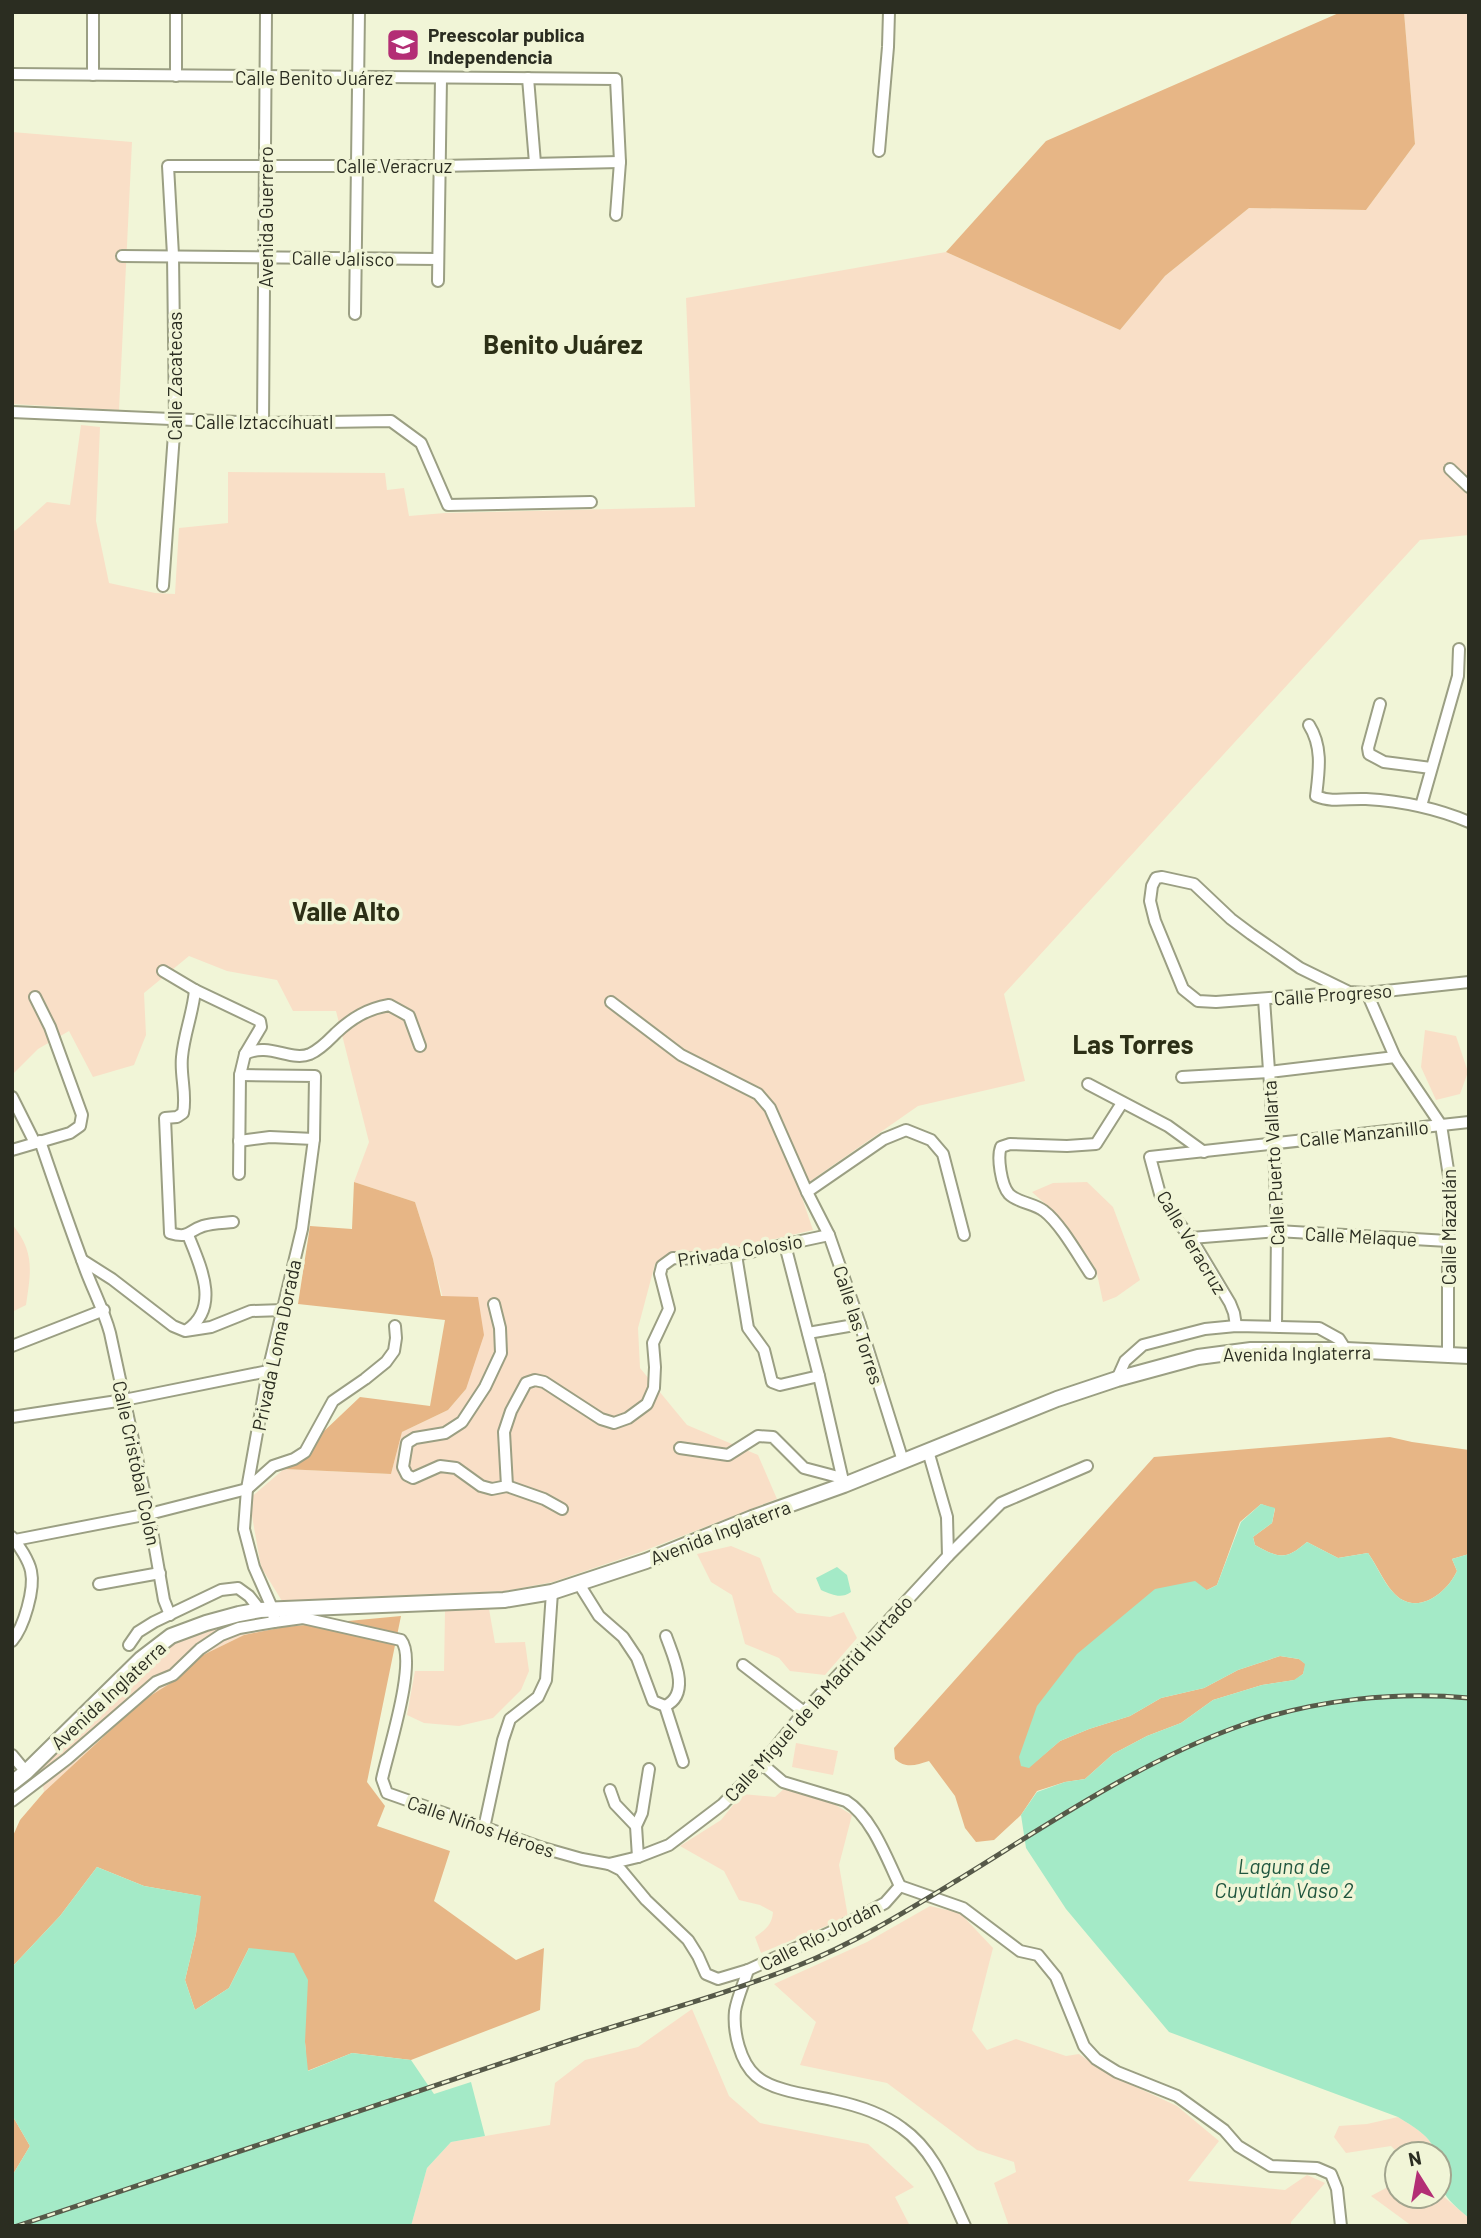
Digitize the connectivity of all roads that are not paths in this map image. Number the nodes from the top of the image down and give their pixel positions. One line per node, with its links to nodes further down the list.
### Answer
1 (93, 12): 7 (street)
2 (176, 12): 8 (street)
3 (266, 12): 9 (street, Avenida Guerrero)
4 (359, 12): 10 (street)
5 (888, 12): 13 (street)
6 (12, 74): 7 (street, Calle Benito Juárez)
7 (93, 75): 8 (street, Calle Benito Juárez)
8 (176, 76): 9 (street, Calle Benito Juárez)
9 (266, 76): 10 (street, Calle Benito Juárez); 18 (street, Avenida Guerrero)
10 (358, 77): 11 (street, Calle Benito Juárez); 16 (street)
11 (442, 78): 12 (street, Calle Benito Juárez); 19 (street)
12 (528, 78): 14 (street, Calle Benito Juárez); 15 (street)
13 (879, 151)
14 (620, 162): 15 (street, Calle Veracruz); 20 (street)
15 (535, 163): 19 (street, Calle Veracruz)
16 (357, 165): 18 (street, Calle Veracruz); 19 (street, Calle Veracruz); 24 (street)
17 (168, 166): 18 (street, Calle Veracruz); 21 (street, Calle Zacatecas)
18 (265, 166): 23 (street, Avenida Guerrero)
19 (440, 166): 25 (street)
20 (616, 215)
21 (173, 255): 22 (street, Calle Jalisco); 23 (street, Calle Jalisco); 29 (street, Calle Zacatecas)
22 (122, 256)
23 (264, 256): 24 (street, Calle Jalisco); 30 (street, Avenida Guerrero)
24 (356, 258): 25 (street, Calle Jalisco); 27 (street)
25 (438, 259): 26 (street)
26 (438, 281)
27 (355, 314)
28 (12, 412): 29 (street, Calle Iztaccíhuatl)
29 (175, 420): 30 (street, Calle Iztaccíhuatl); 34 (street, Calle Zacatecas)
30 (263, 423): 33 (street, Calle Iztaccíhuatl)
31 (1450, 469): 32 (street)
32 (1469, 488)
33 (591, 502)
34 (163, 586)
35 (1459, 649): 38 (street)
36 (1380, 704): 38 (street)
37 (1309, 725): 39 (street)
38 (1431, 768): 39 (street)
39 (1421, 806): 40 (street)
40 (1469, 822)
41 (163, 971): 43 (street)
42 (1469, 982): 45 (street, Calle Progreso)
43 (195, 990): 50 (street); 72 (street)
44 (1349, 992): 45 (street, Calle Progreso); 47 (street, Calle Progreso); 47 (street, Calle Progreso)
45 (1367, 993): 51 (street, Calle Mazatlán)
46 (35, 997): 62 (street)
47 (1264, 999): 52 (street, Calle Puerto Vallarta)
48 (611, 1002): 68 (street, Calle las Torres)
49 (420, 1046): 50 (street)
50 (245, 1054): 53 (street)
51 (1395, 1057): 52 (street); 59 (street, Calle Mazatlán)
52 (1269, 1072): 54 (street); 63 (street, Calle Puerto Vallarta)
53 (240, 1074): 60 (street, Privada Loma Dorada); 61 (street)
54 (1182, 1077)
55 (1088, 1084): 57 (street)
56 (12, 1097): 62 (street, Calle Cristóbal Colón)
57 (1122, 1103): 65 (street); 79 (street)
58 (1469, 1122): 59 (street, Calle Manzanillo)
59 (1441, 1125): 63 (street, Calle Manzanillo); 75 (street, Calle Mazatlán)
60 (314, 1139): 61 (street); 82 (street, Privada Loma Dorada)
61 (239, 1141): 67 (street)
62 (38, 1142): 64 (street); 78 (street, Calle Cristóbal Colón)
63 (1274, 1142): 65 (street, Calle Manzanillo); 70 (street, Calle Puerto Vallarta)
64 (12, 1150)
65 (1204, 1152): 66 (street, Calle Manzanillo)
66 (1150, 1157): 74 (street, Calle Veracruz)
67 (239, 1174)
68 (807, 1192): 71 (street); 73 (street, Calle las Torres)
69 (233, 1222): 72 (street)
70 (1277, 1231): 74 (street, Calle Melaque); 75 (street, Calle Melaque); 86 (street, Calle Puerto Vallarta)
71 (964, 1234)
72 (188, 1235): 87 (street)
73 (829, 1235): 76 (street, Privada Colosio); 83 (street, Calle las Torres)
74 (1191, 1238): 85 (street, Calle Veracruz)
75 (1448, 1241): 91 (street, Calle Mazatlán)
76 (785, 1245): 77 (street, Privada Colosio); 88 (street)
77 (736, 1255): 94 (street); 103 (street, Privada Colosio)
78 (82, 1259): 81 (street, Calle Cristóbal Colón); 87 (street)
79 (1090, 1273)
80 (494, 1304): 103 (street)
81 (104, 1310): 89 (street); 96 (street, Calle Cristóbal Colón)
82 (284, 1310): 87 (street); 93 (street, Privada Loma Dorada)
83 (860, 1324): 88 (street); 100 (street, Calle las Torres)
84 (396, 1326): 104 (street)
85 (1236, 1326): 86 (street); 95 (street)
86 (1276, 1326): 90 (street)
87 (185, 1331)
88 (808, 1333): 94 (street)
89 (12, 1346)
90 (1346, 1350): 91 (main road, Avenida Inglaterra); 95 (main road, Avenida Inglaterra)
91 (1448, 1355): 92 (main road, Avenida Inglaterra)
92 (1469, 1356)
93 (268, 1371): 96 (street); 104 (street, Privada Loma Dorada)
94 (819, 1376): 102 (street)
95 (1117, 1378): 99 (main road, Avenida Inglaterra)
96 (124, 1400): 97 (street); 106 (street, Calle Cristóbal Colón)
97 (12, 1418)
98 (680, 1448): 102 (street)
99 (928, 1451): 100 (main road, Avenida Inglaterra); 108 (street)
100 (903, 1461): 102 (main road, Avenida Inglaterra)
101 (1087, 1465): 108 (street, Calle Miguel de la Madrid Hurtado)
102 (843, 1482): 111 (main road, Avenida Inglaterra)
103 (507, 1486): 105 (street)
104 (247, 1489): 106 (street); 113 (street, Privada Loma Dorada)
105 (562, 1509)
106 (149, 1514): 107 (street); 109 (street, Calle Cristóbal Colón)
107 (14, 1538): 116 (street)
108 (948, 1556): 120 (street, Calle Miguel de la Madrid Hurtado)
109 (160, 1573): 110 (street); 114 (street, Calle Cristóbal Colón)
110 (99, 1584)
111 (579, 1584): 112 (main road, Avenida Inglaterra); 119 (street)
112 (552, 1592): 113 (main road, Avenida Inglaterra); 130 (street)
113 (269, 1614): 114 (street); 125 (main road, Avenida Inglaterra); 128 (street); 130 (street, Calle Niños Héroes)
114 (170, 1615): 117 (street)
115 (666, 1636): 119 (street)
116 (12, 1641)
117 (129, 1645)
118 (743, 1665): 120 (street)
119 (665, 1706): 122 (street)
120 (804, 1712): 123 (street, Calle Miguel de la Madrid Hurtado)
121 (12, 1755): 125 (street)
122 (683, 1762)
123 (762, 1764): 131 (street, Calle Miguel de la Madrid Hurtado); 134 (street, Calle Río Jordán)
124 (649, 1769): 129 (street)
125 (26, 1772): 126 (main road, Avenida Inglaterra)
126 (12, 1783)
127 (610, 1790): 129 (street)
128 (12, 1801)
129 (636, 1826): 131 (street)
130 (485, 1828): 132 (street, Calle Niños Héroes)
131 (638, 1857): 133 (street, Calle Miguel de la Madrid Hurtado)
132 (582, 1859): 133 (street, Calle Miguel de la Madrid Hurtado)
133 (610, 1864): 135 (street, Calle Río Jordán)
134 (900, 1886): 135 (street, Calle Río Jordán); 137 (street)
135 (748, 1970): 136 (street)
136 (965, 2226)
137 (1341, 2226)

